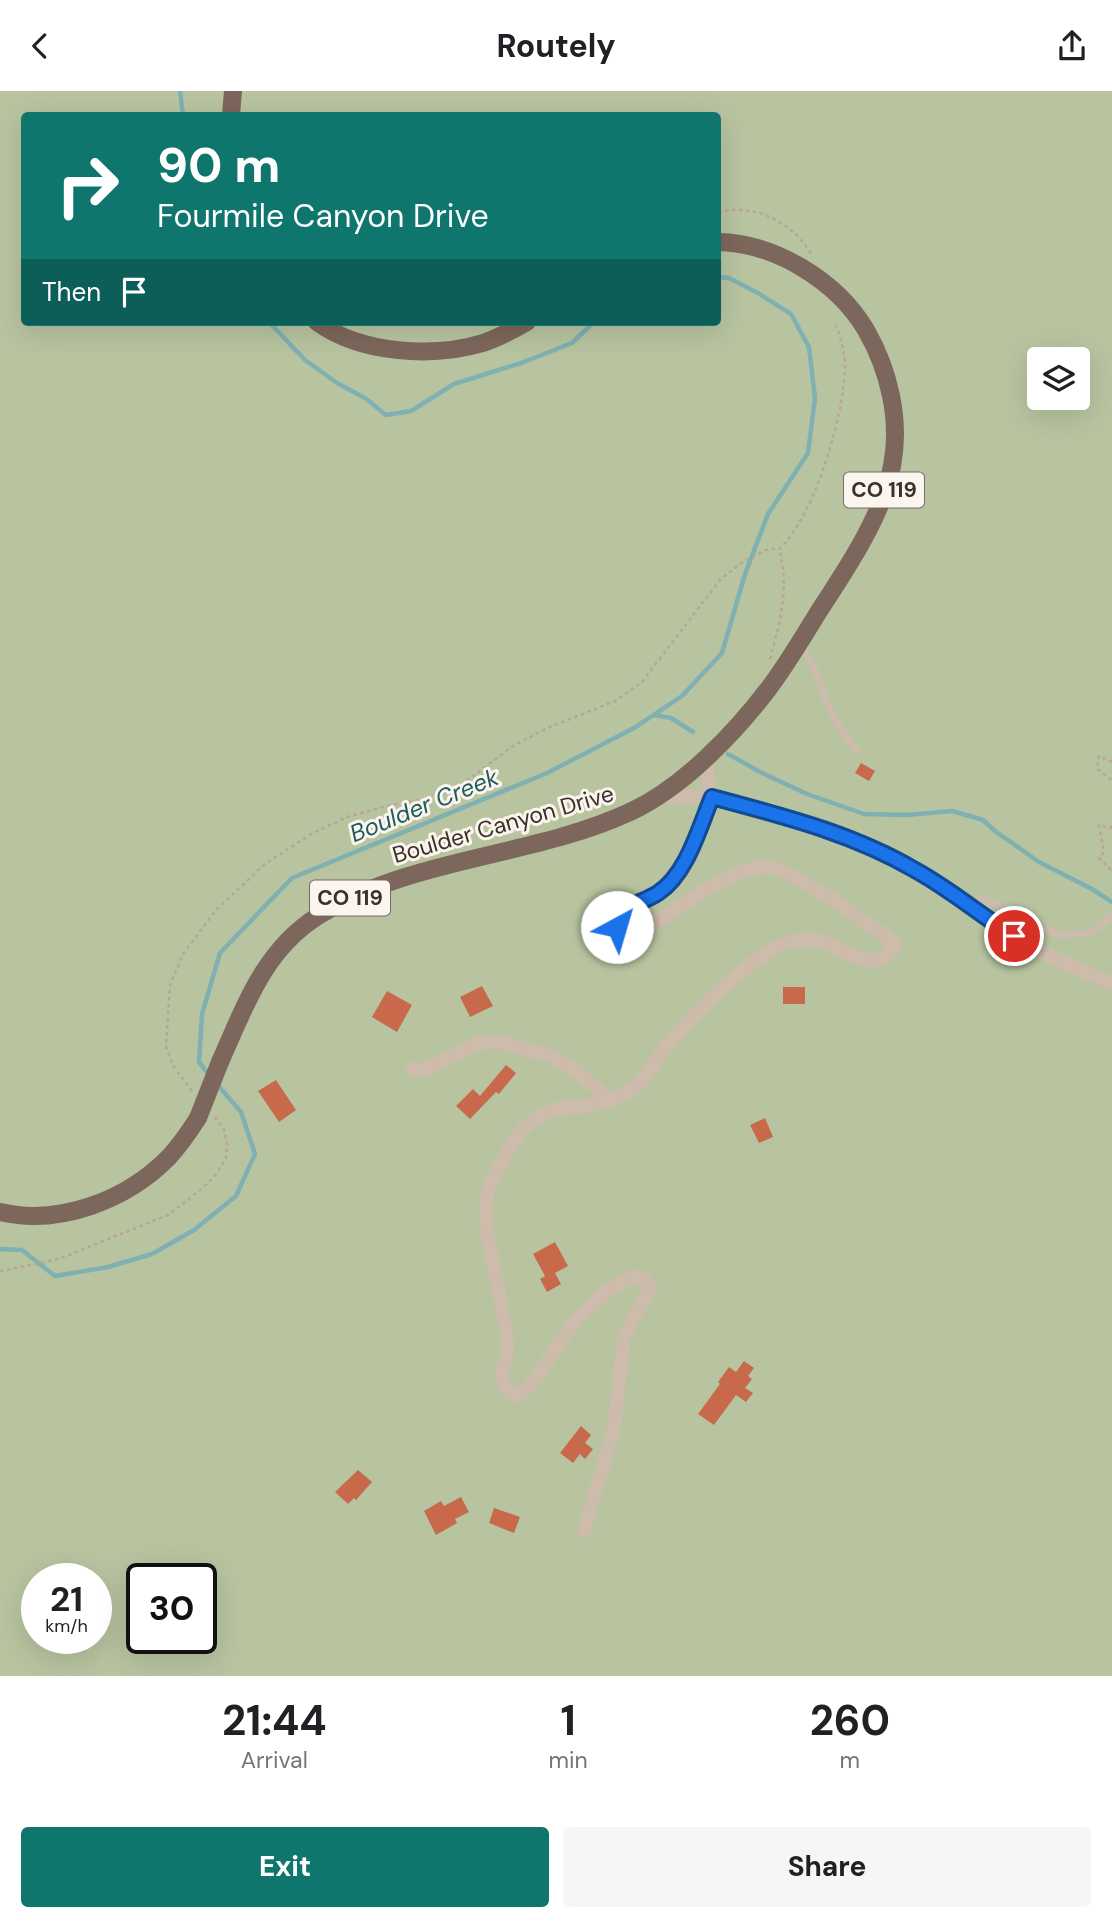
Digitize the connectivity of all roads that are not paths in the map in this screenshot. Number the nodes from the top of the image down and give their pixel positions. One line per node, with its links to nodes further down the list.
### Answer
1 (233, 91): 2 (main road)
2 (231, 112)
3 (721, 242): 6 (main road, Boulder Canyon Drive / CO 119)
4 (325, 326): 5 (main road)
5 (520, 326)
6 (799, 642): 7 (lane); 8 (main road, Boulder Canyon Drive / CO 119)
7 (858, 751)
8 (709, 755): 9 (street); 10 (main road, Boulder Canyon Drive / CO 119)
9 (712, 797): 10 (street); 11 (street); 15 (street)
10 (656, 799): 16 (main road, Boulder Canyon Drive / CO 119, bridge)
11 (967, 905): 12 (lane); 13 (street)
12 (1112, 915)
13 (1112, 983)
14 (412, 1068): 15 (street)
15 (609, 1099): 17 (street)
16 (0, 1212)
17 (583, 1531)

